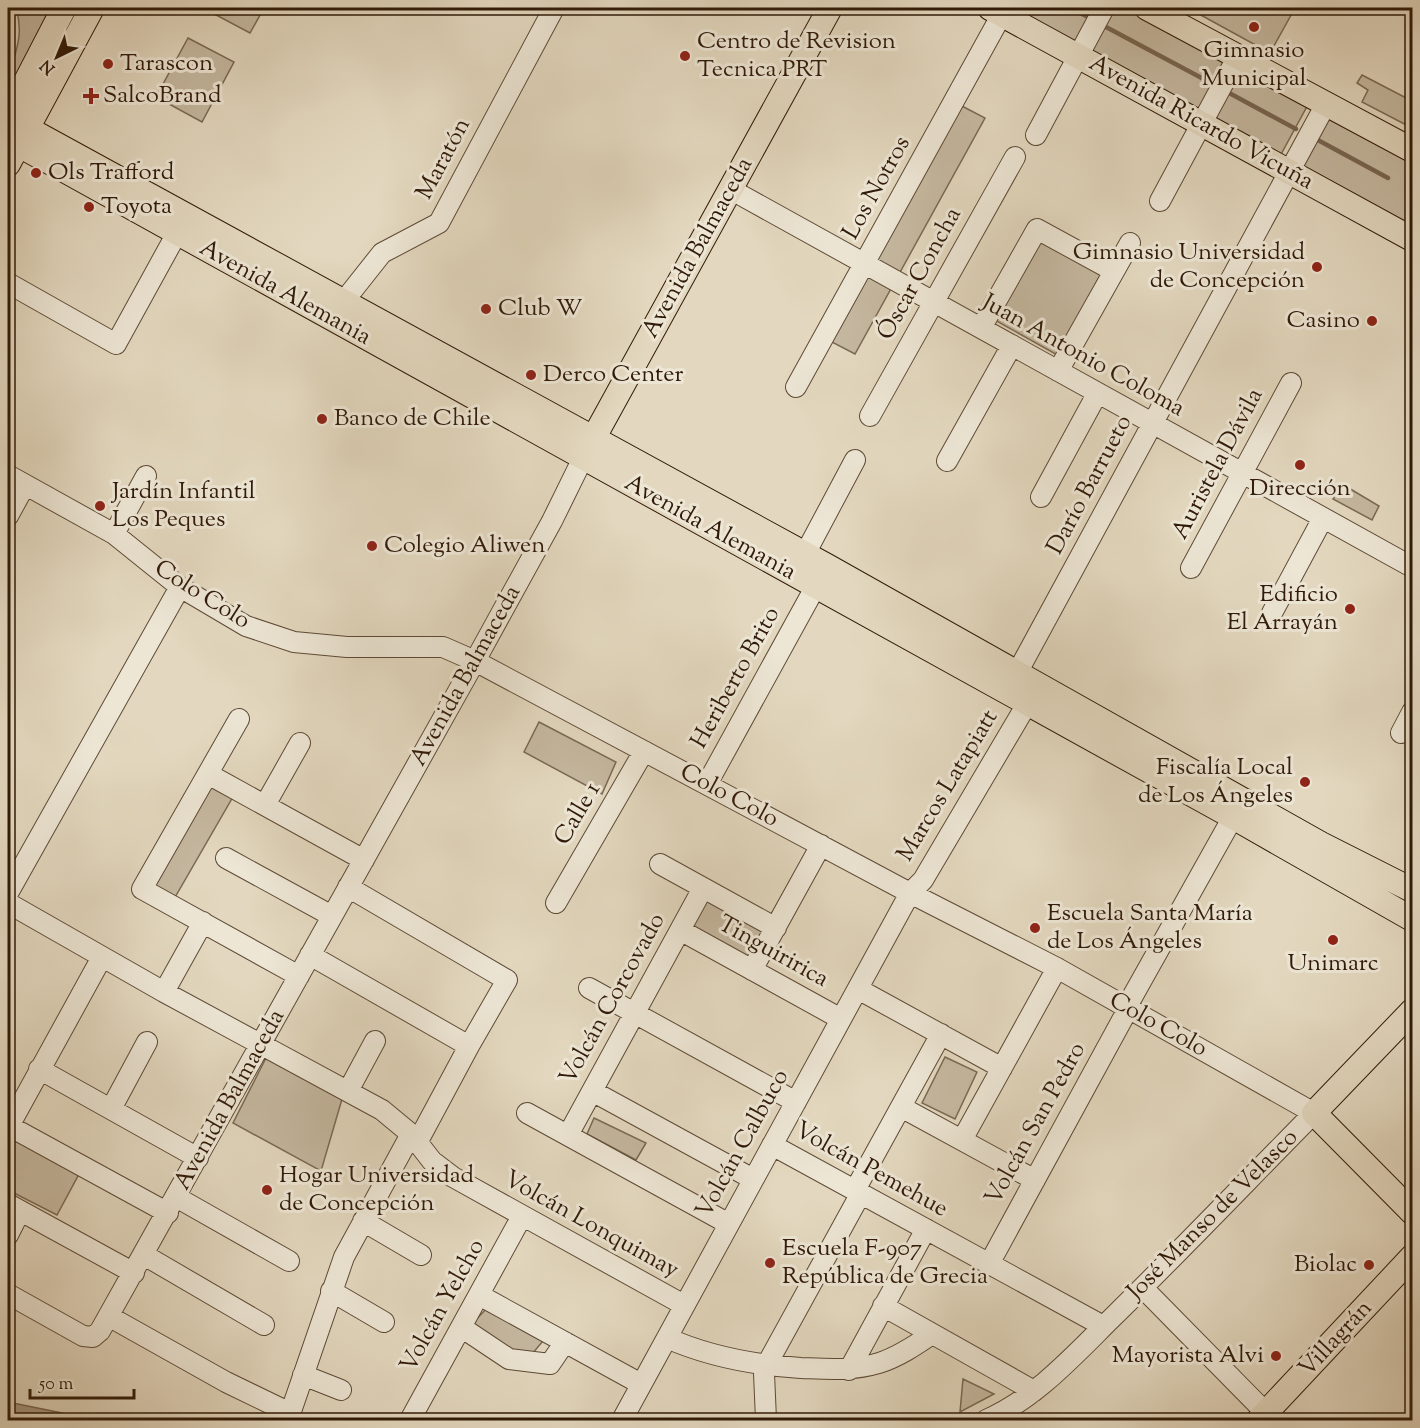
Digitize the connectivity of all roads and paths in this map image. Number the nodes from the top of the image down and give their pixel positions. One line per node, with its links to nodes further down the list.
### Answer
1 (554, 8): 25 (street, Maratón)
2 (830, 8): 17 (main road, Avenida Balmaceda)
3 (1104, 8): 9 (street)
4 (1147, 8): 8 (main road)
5 (62, 11): 7 (main road); 12 (main road)
6 (996, 11): 9 (main road, Avenida Ricardo Vicuña); 22 (street, Los Notros)
7 (87, 17): 12 (main road)
8 (1238, 56): 10 (main road); 11 (street)
9 (1079, 57): 11 (main road, Avenida Ricardo Vicuña); 13 (street)
10 (1326, 104): 14 (main road); 16 (street, Darío Barrueto)
11 (1202, 123): 16 (main road, Avenida Ricardo Vicuña); 18 (street)
12 (13, 135): 19 (main road, Avenida Alemania); 25 (main road, Avenida Alemania)
13 (1036, 135)
14 (1413, 150)
15 (1015, 157): 26 (street, Óscar Concha)
16 (1290, 172): 20 (main road, Avenida Ricardo Vicuña); 34 (street, Darío Barrueto)
17 (730, 189): 22 (street, Juan Antonio Coloma); 35 (main road, Avenida Balmaceda)
18 (1160, 201)
19 (177, 233): 24 (street); 35 (main road, Avenida Alemania)
20 (1413, 239)
21 (1130, 243): 23 (street)
22 (865, 263): 26 (street, Juan Antonio Coloma); 31 (street, Los Notros)
23 (1114, 271): 27 (street); 29 (street)
24 (8, 283)
25 (344, 301): 35 (main road, Avenida Alemania)
26 (934, 302): 27 (street, Juan Antonio Coloma); 33 (street, Óscar Concha)
27 (981, 328): 28 (street, Juan Antonio Coloma)
28 (1012, 345): 29 (street, Juan Antonio Coloma); 37 (street)
29 (1058, 371): 32 (street, Juan Antonio Coloma)
30 (1291, 383): 38 (street, Auristela Dávila)
31 (796, 387)
32 (1097, 394): 34 (street, Juan Antonio Coloma); 42 (street)
33 (870, 416)
34 (1152, 423): 38 (street, Juan Antonio Coloma); 53 (street, Darío Barrueto)
35 (588, 447): 46 (main road, Avenida Alemania); 49 (main road, Avenida Alemania); 52 (street, Avenida Balmaceda)
36 (855, 460): 46 (street)
37 (947, 461)
38 (1242, 473): 44 (street, Juan Antonio Coloma); 48 (street, Auristela Dávila)
39 (8, 476): 41 (street, Colo Colo)
40 (146, 476): 45 (street)
41 (25, 485): 43 (street); 45 (street, Colo Colo)
42 (1041, 497)
43 (8, 516)
44 (1323, 518): 47 (street, Juan Antonio Coloma); 51 (street)
45 (114, 534): 50 (street, Colo Colo)
46 (805, 554): 49 (main road, Avenida Alemania)
47 (1413, 567)
48 (1191, 568)
49 (821, 576): 53 (main road, Avenida Alemania); 54 (main road, Avenida Alemania); 61 (street, Heriberto Brito)
50 (180, 587): 52 (street, Colo Colo); 68 (street)
51 (1272, 614)
52 (476, 661): 59 (street, Colo Colo); 66 (street, Avenida Balmaceda)
53 (1017, 673): 54 (street); 71 (main road, Avenida Alemania)
54 (1027, 703): 63 (main road, Avenida Alemania); 73 (street, Marcos Latapiatt)
55 (1413, 712): 57 (street)
56 (239, 719): 60 (street)
57 (1401, 733)
58 (300, 743): 62 (street)
59 (644, 751): 61 (street, Colo Colo); 75 (street, Calle 1)
60 (208, 774): 62 (street); 78 (street)
61 (706, 784): 64 (street, Colo Colo)
62 (266, 805): 66 (street)
63 (1233, 817): 77 (main road, Avenida Alemania); 89 (street, Volcán San Pedro)
64 (821, 845): 73 (street, Colo Colo); 79 (street)
65 (226, 858): 76 (street)
66 (364, 860): 69 (street, Avenida Balmaceda)
67 (660, 864): 70 (street)
68 (14, 867): 72 (street)
69 (348, 887): 76 (street, Avenida Balmaceda); 97 (street)
70 (703, 888): 79 (street); 80 (street, Volcán Corcovado)
71 (1413, 890)
72 (8, 893)
73 (910, 893): 83 (street, Colo Colo); 87 (street, Volcán Calbuco)
74 (8, 903): 82 (street, Volcán Lonquimay)
75 (556, 903)
76 (332, 916): 81 (street, Avenida Balmaceda)
77 (1413, 919)
78 (203, 922): 85 (street); 88 (street)
79 (776, 928): 84 (street)
80 (680, 930): 84 (street, Tinguiririca); 91 (street, Volcán Corcovado)
81 (310, 955): 85 (street, Avenida Balmaceda); 97 (street)
82 (102, 957): 88 (street, Volcán Lonquimay); 99 (street)
83 (1057, 968): 89 (street, Colo Colo); 98 (street)
84 (752, 970): 92 (street, Tinguiririca)
85 (299, 976): 96 (street, Avenida Balmaceda)
86 (589, 988): 91 (street)
87 (858, 989): 92 (street, Volcán Calbuco); 93 (street)
88 (164, 992): 96 (street, Volcán Lonquimay)
89 (1127, 1008): 106 (street, Colo Colo); 114 (street, Volcán San Pedro)
90 (1413, 1011): 106 (main road, José Manso de Velasco)
91 (634, 1013): 101 (street, Volcán Corcovado); 102 (street)
92 (841, 1019): 102 (street, Volcán Calbuco)
93 (941, 1034): 98 (street); 103 (street)
94 (375, 1041): 100 (street)
95 (147, 1042): 104 (street)
96 (261, 1045): 100 (street, Volcán Lonquimay); 112 (street, Avenida Balmaceda)
97 (469, 1046): 109 (street)
98 (1002, 1068): 110 (street)
99 (39, 1070): 104 (street); 107 (street)
100 (348, 1091): 109 (street, Volcán Lonquimay)
101 (592, 1091): 108 (street, Volcán Corcovado); 113 (street)
102 (796, 1102): 111 (street, Volcán Calbuco)
103 (901, 1107): 110 (street); 115 (street)
104 (111, 1109): 112 (street)
105 (527, 1113): 108 (street)
106 (1314, 1113): 118 (main road, Colo Colo); 130 (street, José Manso de Velasco)
107 (8, 1127): 116 (street)
108 (567, 1135): 121 (street)
109 (414, 1138): 119 (street, Volcán Lonquimay); 120 (street)
110 (962, 1140): 114 (street)
111 (772, 1145): 113 (street, Volcán Calbuco); 115 (street, Volcán Pemehue)
112 (198, 1158): 116 (street, Avenida Balmaceda)
113 (753, 1179): 121 (street, Volcán Calbuco)
114 (1035, 1180): 128 (street, Volcán San Pedro)
115 (858, 1192): 122 (street, Volcán Pemehue); 144 (street)
116 (172, 1205): 124 (street, Avenida Balmaceda); 127 (street)
117 (14, 1208): 123 (street); 129 (street)
118 (1413, 1212)
119 (522, 1216): 133 (street, Volcán Yelcho); 134 (street, Volcán Lonquimay)
120 (363, 1221): 125 (street); 131 (street)
121 (729, 1224): 134 (street, Volcán Calbuco)
122 (926, 1229): 128 (street, Volcán Pemehue); 135 (street)
123 (8, 1235)
124 (144, 1255): 129 (street, Avenida Balmaceda); 138 (street)
125 (421, 1255)
126 (1413, 1257): 151 (main road, Villagrán)
127 (289, 1262)
128 (989, 1264): 139 (street, Volcán Pemehue)
129 (134, 1274): 136 (street, Avenida Balmaceda)
130 (1143, 1288): 139 (street, José Manso de Velasco); 151 (street)
131 (331, 1291): 137 (street); 146 (street)
132 (8, 1294): 136 (street, Avenida Balmaceda)
133 (478, 1295): 140 (street, Volcán Yelcho); 143 (street)
134 (684, 1305): 142 (street, Volcán Calbuco)
135 (884, 1306): 141 (street); 145 (street)
136 (110, 1317): 150 (street)
137 (384, 1322)
138 (264, 1325)
139 (1103, 1326): 149 (street, José Manso de Velasco)
140 (461, 1327): 143 (street); 152 (street, Volcán Yelcho)
141 (932, 1334): 145 (street); 149 (street)
142 (667, 1338): 144 (street); 147 (street, Volcán Calbuco)
143 (565, 1342): 147 (street)
144 (766, 1366): 145 (street); 154 (street)
145 (849, 1370)
146 (303, 1375): 148 (street); 150 (street)
147 (641, 1384): 153 (street, Volcán Calbuco)
148 (340, 1390)
149 (1034, 1391): 155 (street, José Manso de Velasco)
150 (289, 1417)
151 (1263, 1417)
152 (410, 1420)
153 (622, 1420)
154 (766, 1420)
155 (986, 1420)

